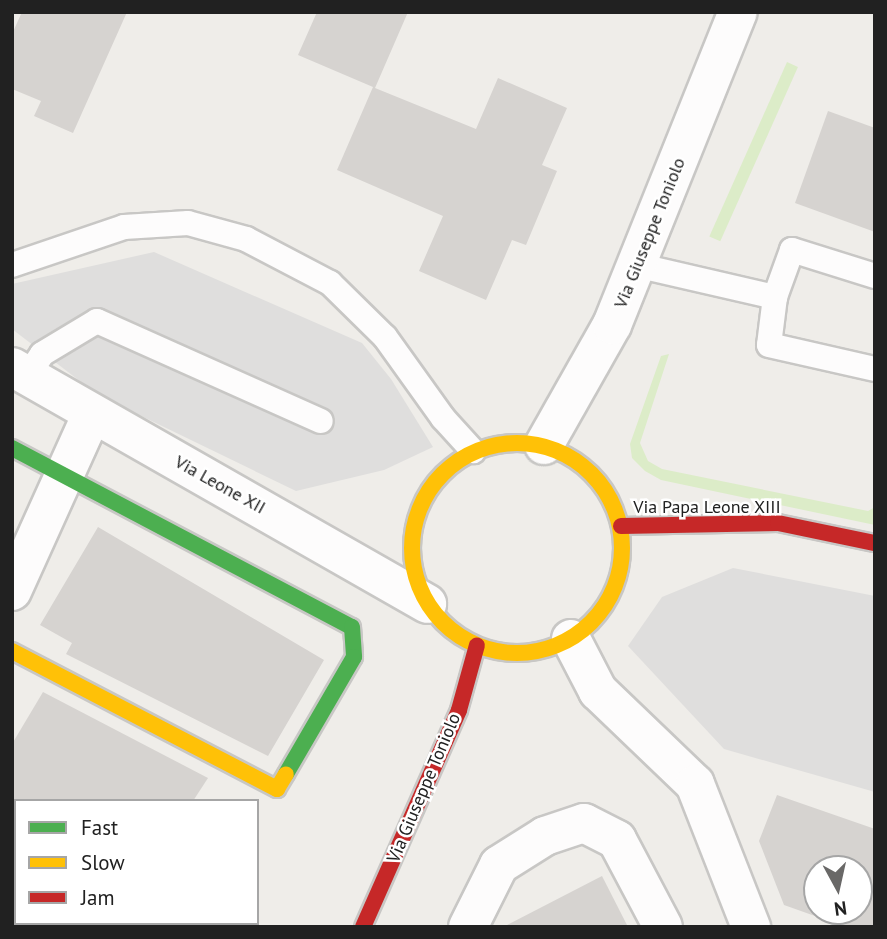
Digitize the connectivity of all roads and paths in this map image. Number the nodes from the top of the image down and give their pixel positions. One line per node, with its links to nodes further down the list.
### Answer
1 (738, 12): 3 (street, Via Giuseppe Toniolo)
2 (12, 265): 12 (lane)
3 (636, 265): 5 (lane); 10 (street, Via Giuseppe Toniolo)
4 (873, 269): 5 (lane)
5 (775, 297): 6 (lane)
6 (875, 369)
7 (20, 371): 8 (street, Via Leone XII); 9 (lane)
8 (92, 414): 13 (street); 17 (street, Via Leone XII)
9 (321, 421)
10 (544, 445): 12 (main road); 14 (main road)
11 (12, 449): 13 (main road)
12 (473, 452): 17 (main road)
13 (64, 475): 16 (street); 20 (main road)
14 (621, 527): 15 (main road, Via Papa Leone XIII); 18 (main road)
15 (875, 543)
16 (12, 591)
17 (427, 604): 19 (main road)
18 (571, 639): 19 (main road); 24 (street)
19 (477, 645): 21 (main road, Via Giuseppe Toniolo)
20 (12, 651)
21 (363, 927)
22 (468, 927): 23 (street)
23 (663, 927)
24 (751, 927)

